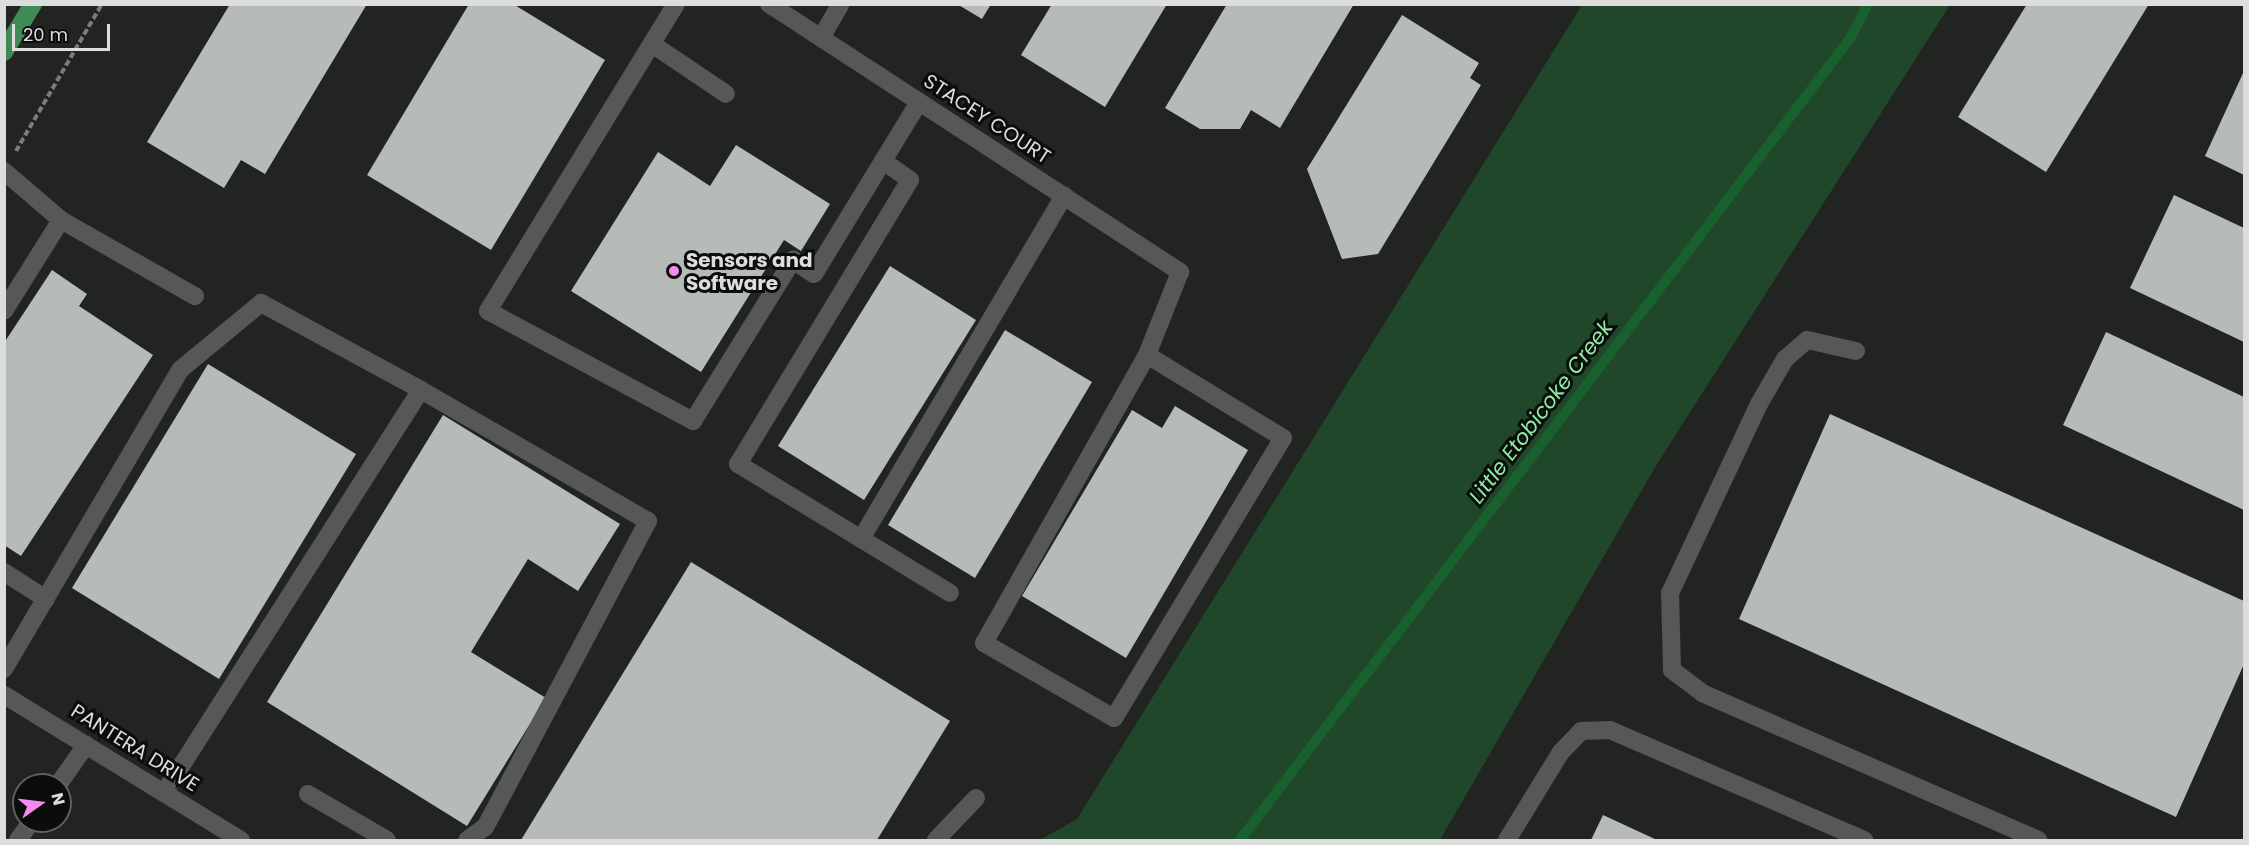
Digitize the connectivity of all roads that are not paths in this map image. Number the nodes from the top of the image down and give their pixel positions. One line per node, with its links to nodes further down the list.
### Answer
1 (33, 4): 7 (main road)
2 (676, 4): 6 (street)
3 (769, 4): 5 (street, STACEY COURT)
4 (841, 4): 5 (street)
5 (821, 38): 9 (street, STACEY COURT)
6 (652, 44): 8 (street); 10 (street)
7 (4, 52)
8 (726, 94)
9 (919, 102): 10 (street); 12 (street, STACEY COURT)
10 (883, 161): 19 (street)
11 (9, 163): 13 (street)
12 (1064, 196): 17 (street, STACEY COURT); 19 (street)
13 (62, 220): 14 (street); 15 (street)
14 (195, 296)
15 (4, 311)
16 (1856, 351): 36 (street)
17 (1147, 355): 17 (street)
18 (421, 390): 22 (street); 27 (street); 32 (street)
19 (861, 539): 21 (street)
20 (4, 572): 22 (street)
21 (950, 593)
22 (46, 599): 23 (street)
23 (4, 669)
24 (4, 695): 25 (street, PANTERA DRIVE)
25 (86, 745): 26 (street); 27 (street, PANTERA DRIVE)
26 (66, 773)
27 (165, 793): 30 (street, PANTERA DRIVE)
28 (308, 794): 31 (street)
29 (976, 798): 33 (street)
30 (241, 840)
31 (387, 840)
32 (467, 840)
33 (936, 840)
34 (1507, 840): 35 (street)
35 (1864, 840)
36 (2038, 840)

